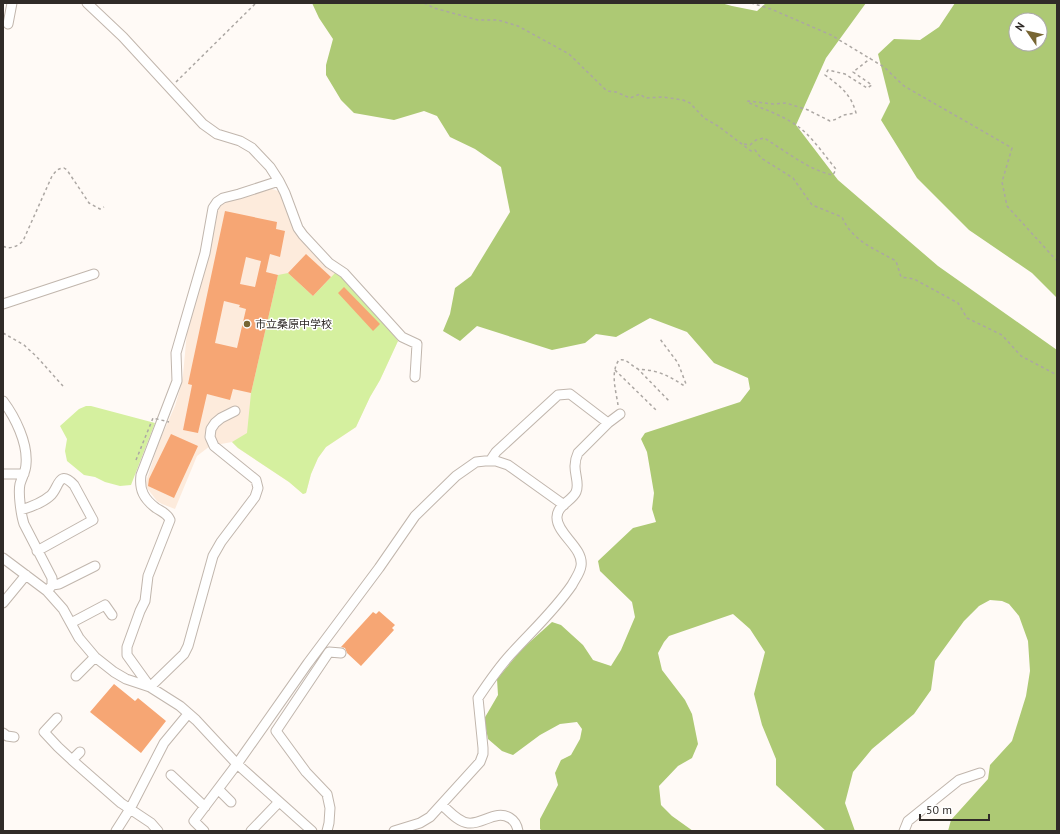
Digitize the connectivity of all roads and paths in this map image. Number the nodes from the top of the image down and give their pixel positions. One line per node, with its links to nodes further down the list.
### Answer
1 (12, 3): 6 (street)
2 (86, 3): 8 (street)
3 (256, 3): 8 (path)
4 (424, 3): 9 (path)
5 (751, 3): 7 (path)
6 (8, 24)
7 (871, 58): 9 (path); 13 (path)
8 (170, 88): 10 (street)
9 (743, 144): 20 (path)
10 (279, 181): 21 (street); 47 (street)
11 (104, 207): 12 (path)
12 (3, 246)
13 (1057, 261)
14 (94, 274): 15 (street)
15 (3, 304)
16 (3, 333): 22 (path)
17 (660, 339): 18 (path)
18 (637, 368): 19 (path); 24 (path)
19 (615, 370): 25 (path); 27 (path)
20 (1057, 375)
21 (415, 377)
22 (63, 386)
23 (3, 401): 33 (street)
24 (670, 402)
25 (656, 410)
26 (235, 411): 47 (street)
27 (620, 414): 29 (street)
28 (169, 422): 30 (path, bridge)
29 (608, 423): 31 (street); 34 (street)
30 (136, 460)
31 (490, 461): 34 (street); 54 (street)
32 (3, 474): 33 (street)
33 (24, 474): 35 (street)
34 (564, 505): 60 (street)
35 (21, 510): 36 (street); 36 (street)
36 (37, 551): 40 (street)
37 (3, 558): 39 (street)
38 (95, 566): 40 (street)
39 (26, 575): 40 (street); 41 (street)
40 (50, 588): 43 (street)
41 (3, 603)
42 (112, 615): 43 (street)
43 (71, 623): 45 (street)
44 (341, 653): 68 (street)
45 (95, 657): 46 (street); 47 (street)
46 (76, 676)
47 (150, 687): 48 (street)
48 (188, 714): 54 (street); 62 (street)
49 (57, 718): 53 (street)
50 (3, 733): 51 (street)
51 (14, 737)
52 (80, 752): 53 (street)
53 (72, 760): 62 (street)
54 (237, 764): 57 (street); 59 (street)
55 (980, 773): 71 (street)
56 (171, 774): 61 (street)
57 (219, 790): 58 (street); 61 (street)
58 (231, 802)
59 (279, 802): 66 (street); 67 (street)
60 (442, 805): 69 (street); 70 (street)
61 (205, 807): 65 (street)
62 (130, 809): 63 (street); 64 (street)
63 (116, 831)
64 (158, 831)
65 (204, 831)
66 (251, 831)
67 (312, 831)
68 (327, 831)
69 (394, 831)
70 (518, 831)
71 (904, 831)

